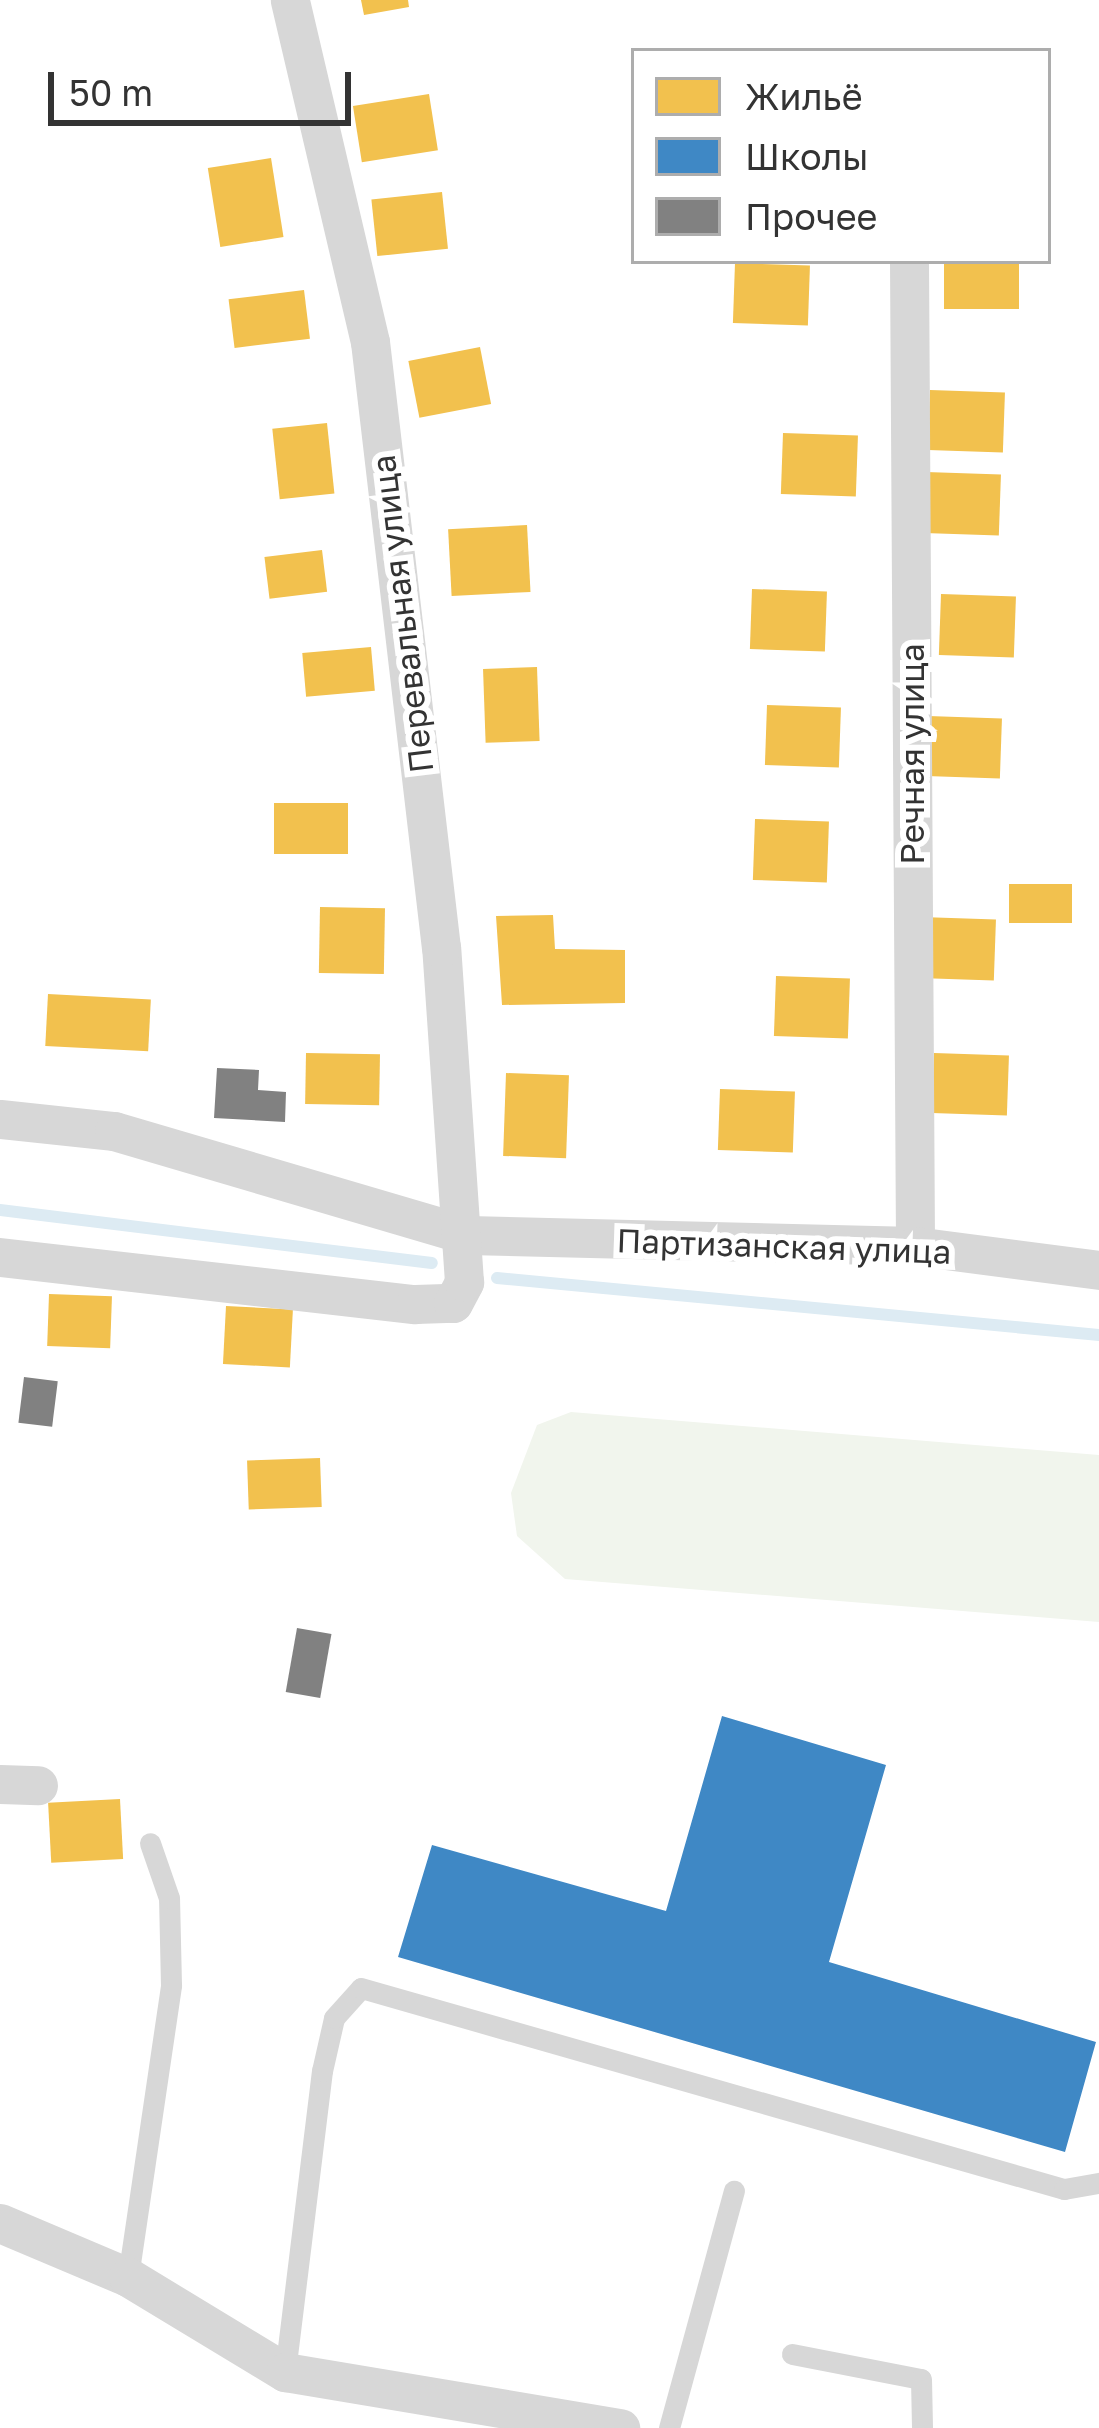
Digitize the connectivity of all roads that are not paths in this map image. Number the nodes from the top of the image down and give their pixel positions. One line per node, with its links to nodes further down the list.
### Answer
1 (290, 0): 4 (street, Перевальная улица)
2 (909, 264): 5 (street, Речная улица)
3 (0, 1119): 4 (street, Партизанская улица)
4 (468, 1235): 5 (street, Партизанская улица); 6 (street)
5 (915, 1246): 7 (street, Партизанская улица)
6 (0, 1257)
7 (1099, 1270)
8 (150, 1843): 12 (lane)
9 (1099, 2183): 14 (lane)
10 (734, 2191): 16 (lane)
11 (0, 2223): 12 (street)
12 (128, 2276): 14 (street)
13 (792, 2354): 17 (lane)
14 (285, 2372): 15 (street)
15 (620, 2428)
16 (669, 2428)
17 (922, 2428)

